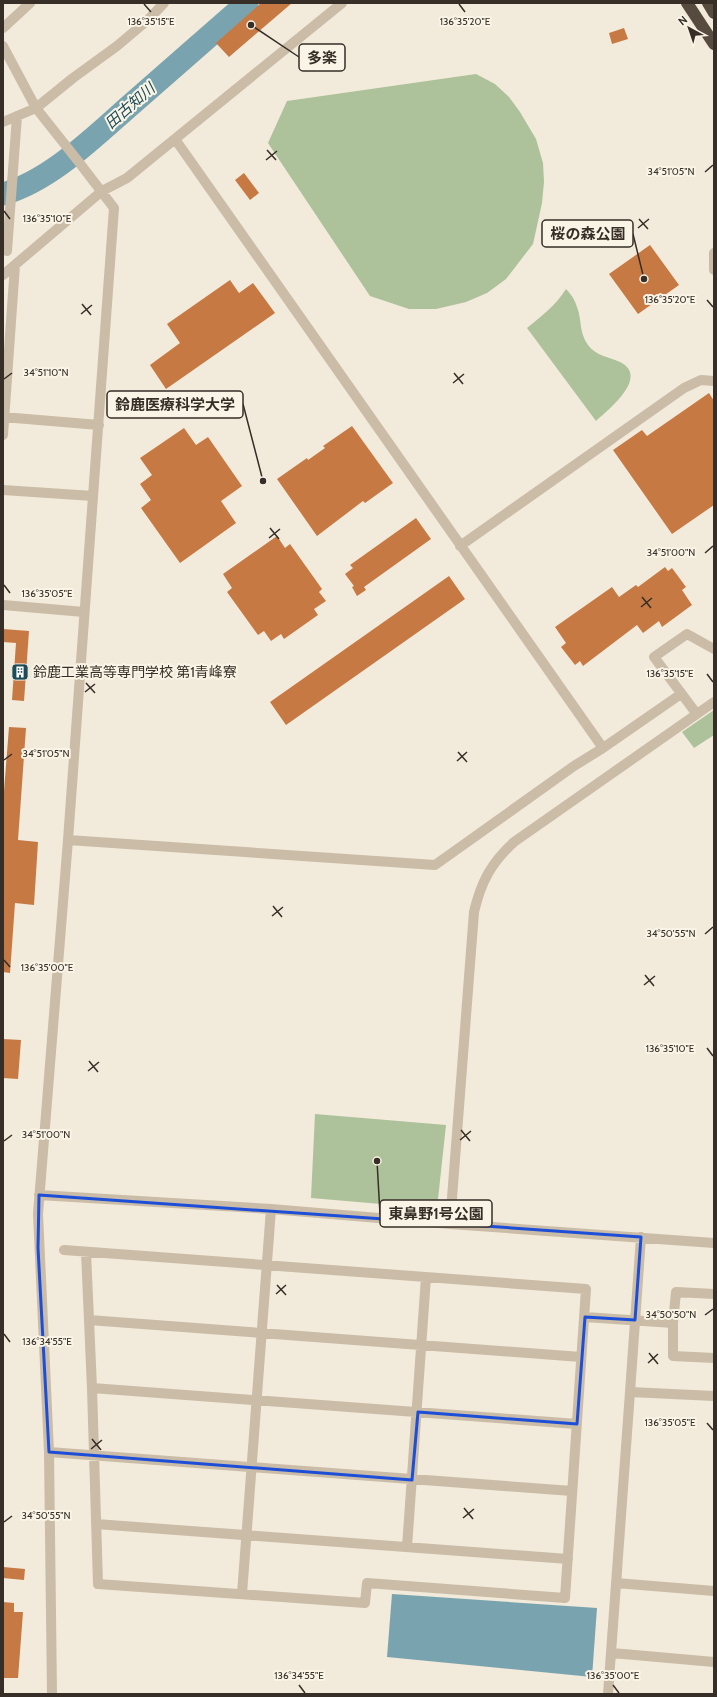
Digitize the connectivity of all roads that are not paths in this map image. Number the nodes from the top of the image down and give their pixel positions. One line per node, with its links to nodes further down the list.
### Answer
1 (30, 3): 7 (street)
2 (164, 3): 10 (street)
3 (342, 3): 13 (street)
4 (687, 3): 8 (highway)
5 (708, 3): 6 (highway)
6 (714, 13)
7 (3, 28)
8 (714, 44)
9 (3, 46): 10 (street)
10 (36, 108): 11 (street); 14 (street)
11 (17, 116): 12 (street); 15 (street)
12 (3, 122)
13 (175, 139): 14 (street); 27 (street)
14 (102, 191): 17 (street); 23 (street)
15 (5, 251): 17 (street)
16 (714, 253): 19 (street)
17 (26, 255): 18 (street)
18 (15, 265): 20 (street); 22 (street)
19 (714, 270)
20 (3, 275)
21 (714, 381): 27 (street)
22 (4, 417): 23 (street); 24 (street)
23 (99, 425): 26 (street)
24 (3, 435)
25 (3, 490): 26 (street)
26 (93, 496): 29 (street)
27 (460, 546): 34 (street)
28 (3, 605): 29 (street)
29 (84, 612): 35 (street)
30 (714, 649): 31 (street)
31 (681, 694): 33 (street); 34 (street)
32 (714, 702): 33 (street)
33 (696, 713): 38 (street)
34 (603, 748): 35 (street)
35 (68, 840): 36 (street)
36 (39, 1195): 37 (street); 60 (street)
37 (271, 1209): 38 (street); 43 (street)
38 (450, 1224): 39 (street)
39 (641, 1238): 40 (street); 48 (street)
40 (714, 1243)
41 (64, 1250): 42 (street)
42 (86, 1252): 43 (street); 47 (street)
43 (267, 1265): 44 (street); 50 (street)
44 (426, 1277): 46 (street); 51 (street)
45 (714, 1294): 49 (street)
46 (585, 1318): 48 (street); 52 (street)
47 (89, 1320): 50 (street); 54 (street)
48 (635, 1320): 49 (street); 55 (street)
49 (673, 1323): 53 (street)
50 (262, 1333): 51 (street); 57 (street)
51 (422, 1345): 52 (street); 58 (street)
52 (581, 1357): 59 (street)
53 (714, 1358)
54 (92, 1388): 57 (street); 61 (street)
55 (630, 1392): 56 (street); 69 (street)
56 (714, 1396)
57 (256, 1400): 58 (street); 62 (street)
58 (418, 1412): 59 (street); 63 (street)
59 (577, 1424): 64 (street)
60 (49, 1452): 61 (street); 74 (street)
61 (94, 1456): 62 (street); 65 (street)
62 (251, 1467): 63 (street); 66 (street)
63 (412, 1480): 64 (street); 67 (street)
64 (572, 1491): 68 (street)
65 (96, 1524): 66 (street); 71 (street)
66 (246, 1536): 67 (street); 71 (street)
67 (408, 1547): 68 (street)
68 (568, 1559): 71 (street)
69 (616, 1582): 70 (street); 72 (street)
70 (714, 1591)
71 (242, 1594)
72 (612, 1653): 73 (street); 75 (street)
73 (714, 1662)
74 (52, 1694)
75 (608, 1694)

